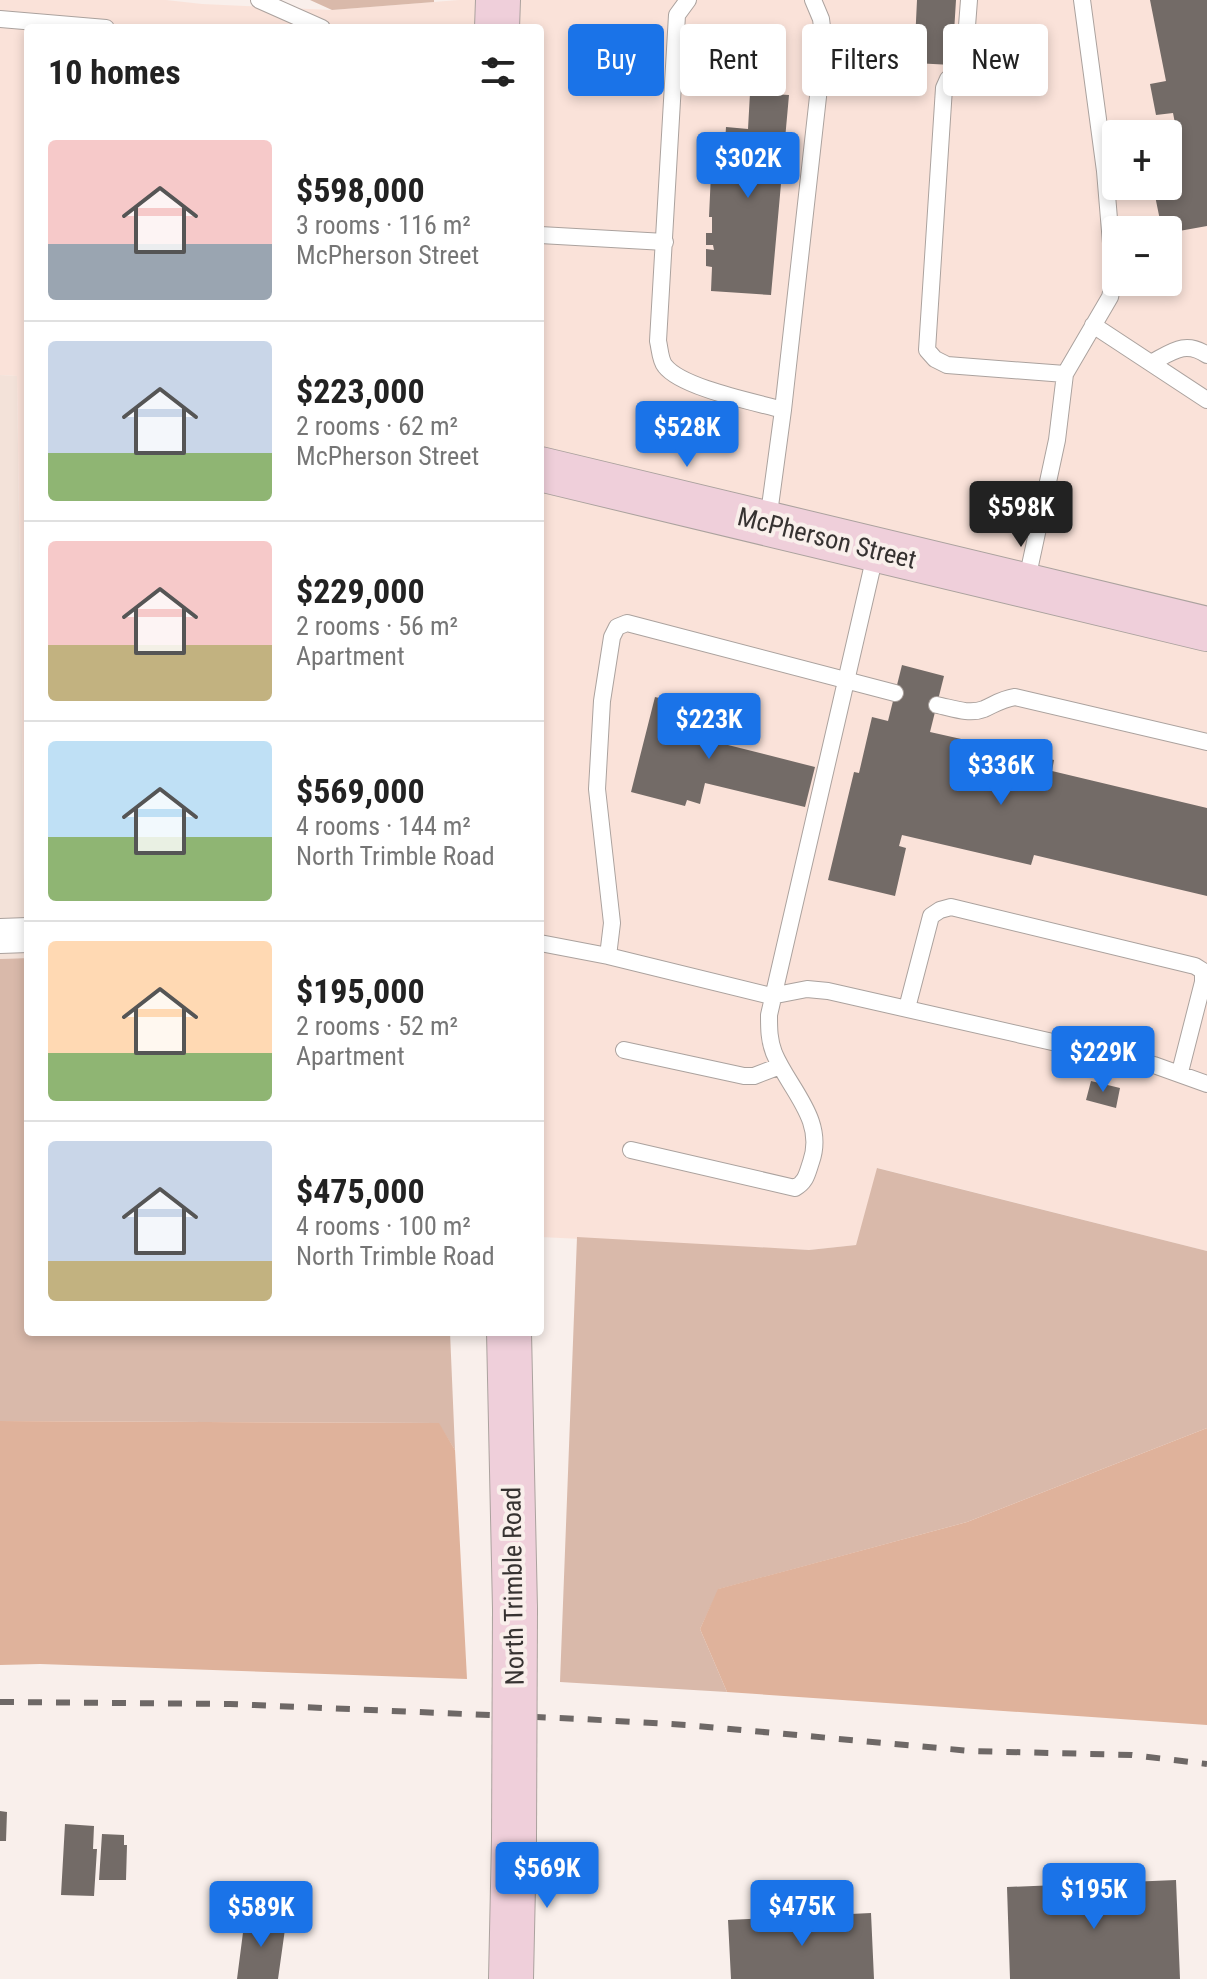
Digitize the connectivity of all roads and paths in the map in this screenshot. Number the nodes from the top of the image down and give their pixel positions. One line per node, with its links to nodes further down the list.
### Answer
1 (259, 0): 9 (lane)
2 (498, 0): 10 (street)
3 (688, 0): 12 (lane)
4 (813, 0): 18 (lane)
5 (969, 0): 16 (lane)
6 (1082, 0): 13 (lane)
7 (0, 19): 8 (lane)
8 (59, 24)
9 (313, 24)
10 (497, 24)
11 (544, 235): 12 (lane)
12 (665, 242): 18 (lane)
13 (1093, 325): 15 (lane); 16 (lane)
14 (1207, 355): 15 (lane)
15 (1151, 363): 17 (lane)
16 (1065, 374): 22 (lane)
17 (1207, 400)
18 (783, 410): 20 (lane)
19 (544, 470): 20 (street, McPherson Street)
20 (768, 523): 21 (street, McPherson Street)
21 (877, 550): 22 (street, McPherson Street); 24 (lane)
22 (1026, 585): 23 (street, McPherson Street)
23 (1207, 629)
24 (847, 682): 25 (lane); 31 (lane); 32 (lane)
25 (895, 693)
26 (937, 705): 27 (lane)
27 (1207, 742)
28 (24, 935): 29 (street)
29 (0, 936)
30 (544, 944): 31 (lane)
31 (608, 956): 32 (lane)
32 (771, 996): 33 (lane); 35 (lane)
33 (907, 1008): 36 (lane); 36 (lane)
34 (624, 1050): 35 (lane)
35 (780, 1066): 38 (lane)
36 (1180, 1072): 37 (lane)
37 (1207, 1084)
38 (631, 1150)
39 (509, 1336): 40 (street, North Trimble Road, bridge)
40 (511, 1979)

